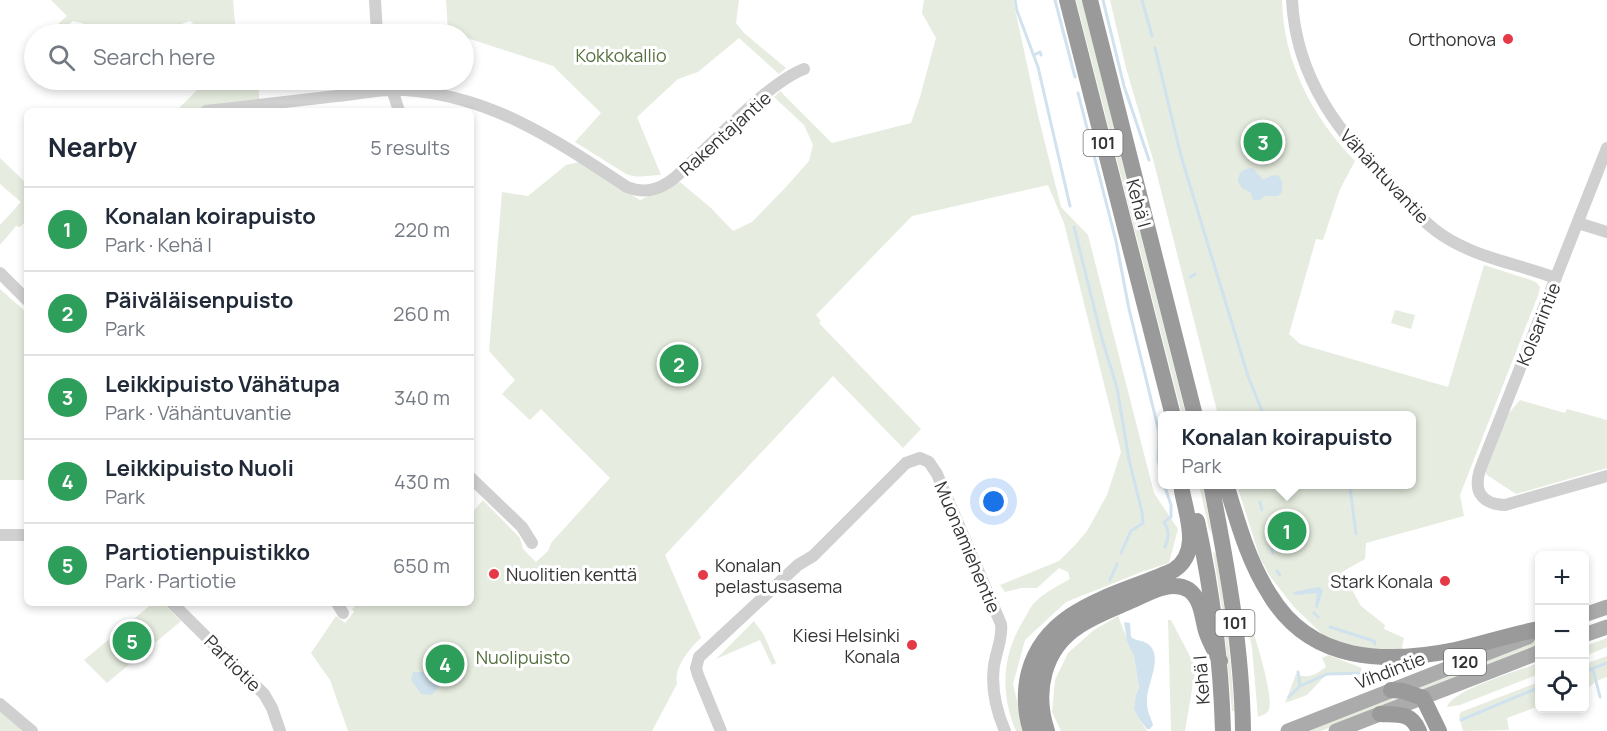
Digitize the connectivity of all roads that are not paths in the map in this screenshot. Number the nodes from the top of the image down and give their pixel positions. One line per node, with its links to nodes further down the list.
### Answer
1 (375, 0): 5 (street)
2 (1067, 0): 19 (highway, Kehä I / 101)
3 (1090, 0): 18 (highway, Kehä I / 101)
4 (1292, 0): 16 (street, Vähäntuvantie)
5 (376, 24)
6 (804, 69): 9 (street, Rakentajantie)
7 (355, 90): 10 (street)
8 (393, 90): 11 (street)
9 (405, 90)
10 (227, 108)
11 (398, 108)
12 (1607, 148): 13 (street, Kolsarintie)
13 (1578, 223): 14 (street); 16 (street, Kolsarintie)
14 (1607, 232)
15 (0, 273): 17 (street)
16 (1556, 278): 22 (street, Kolsarintie)
17 (24, 297)
18 (1190, 391): 20 (highway, Kehä I / 101); 21 (highway)
19 (1172, 411)
20 (1194, 411)
21 (1199, 411)
22 (1607, 476)
23 (474, 481): 30 (street)
24 (1182, 489): 49 (highway)
25 (1191, 489): 39 (highway, Kehä I / 101)
26 (1211, 489): 51 (highway, 101)
27 (1228, 489): 35 (highway)
28 (0, 535): 29 (street)
29 (24, 535)
30 (532, 543)
31 (175, 606): 46 (street, Partiotie)
32 (1607, 607): 33 (main road)
33 (1589, 613)
34 (1607, 627): 37 (main road)
35 (1535, 632)
36 (1535, 633): 40 (main road, Vihdintie / 120)
37 (1589, 633)
38 (1535, 654): 41 (main road, Vihdintie / 120)
39 (1220, 661): 44 (highway, Kehä I / 101); 50 (highway)
40 (1390, 690): 41 (highway); 52 (main road, Vihdintie / 120)
41 (1423, 698): 43 (main road, Vihdintie / 120); 55 (highway)
42 (0, 704): 45 (street)
43 (1380, 714): 53 (main road, Vihdintie / 120); 54 (highway)
44 (1223, 723)
45 (32, 731)
46 (280, 731)
47 (721, 731): 48 (street, Muonamiehentie)
48 (1005, 731)
49 (1031, 731)
50 (1047, 731)
51 (1244, 731)
52 (1288, 731)
53 (1336, 731)
54 (1419, 731)
55 (1439, 731)

